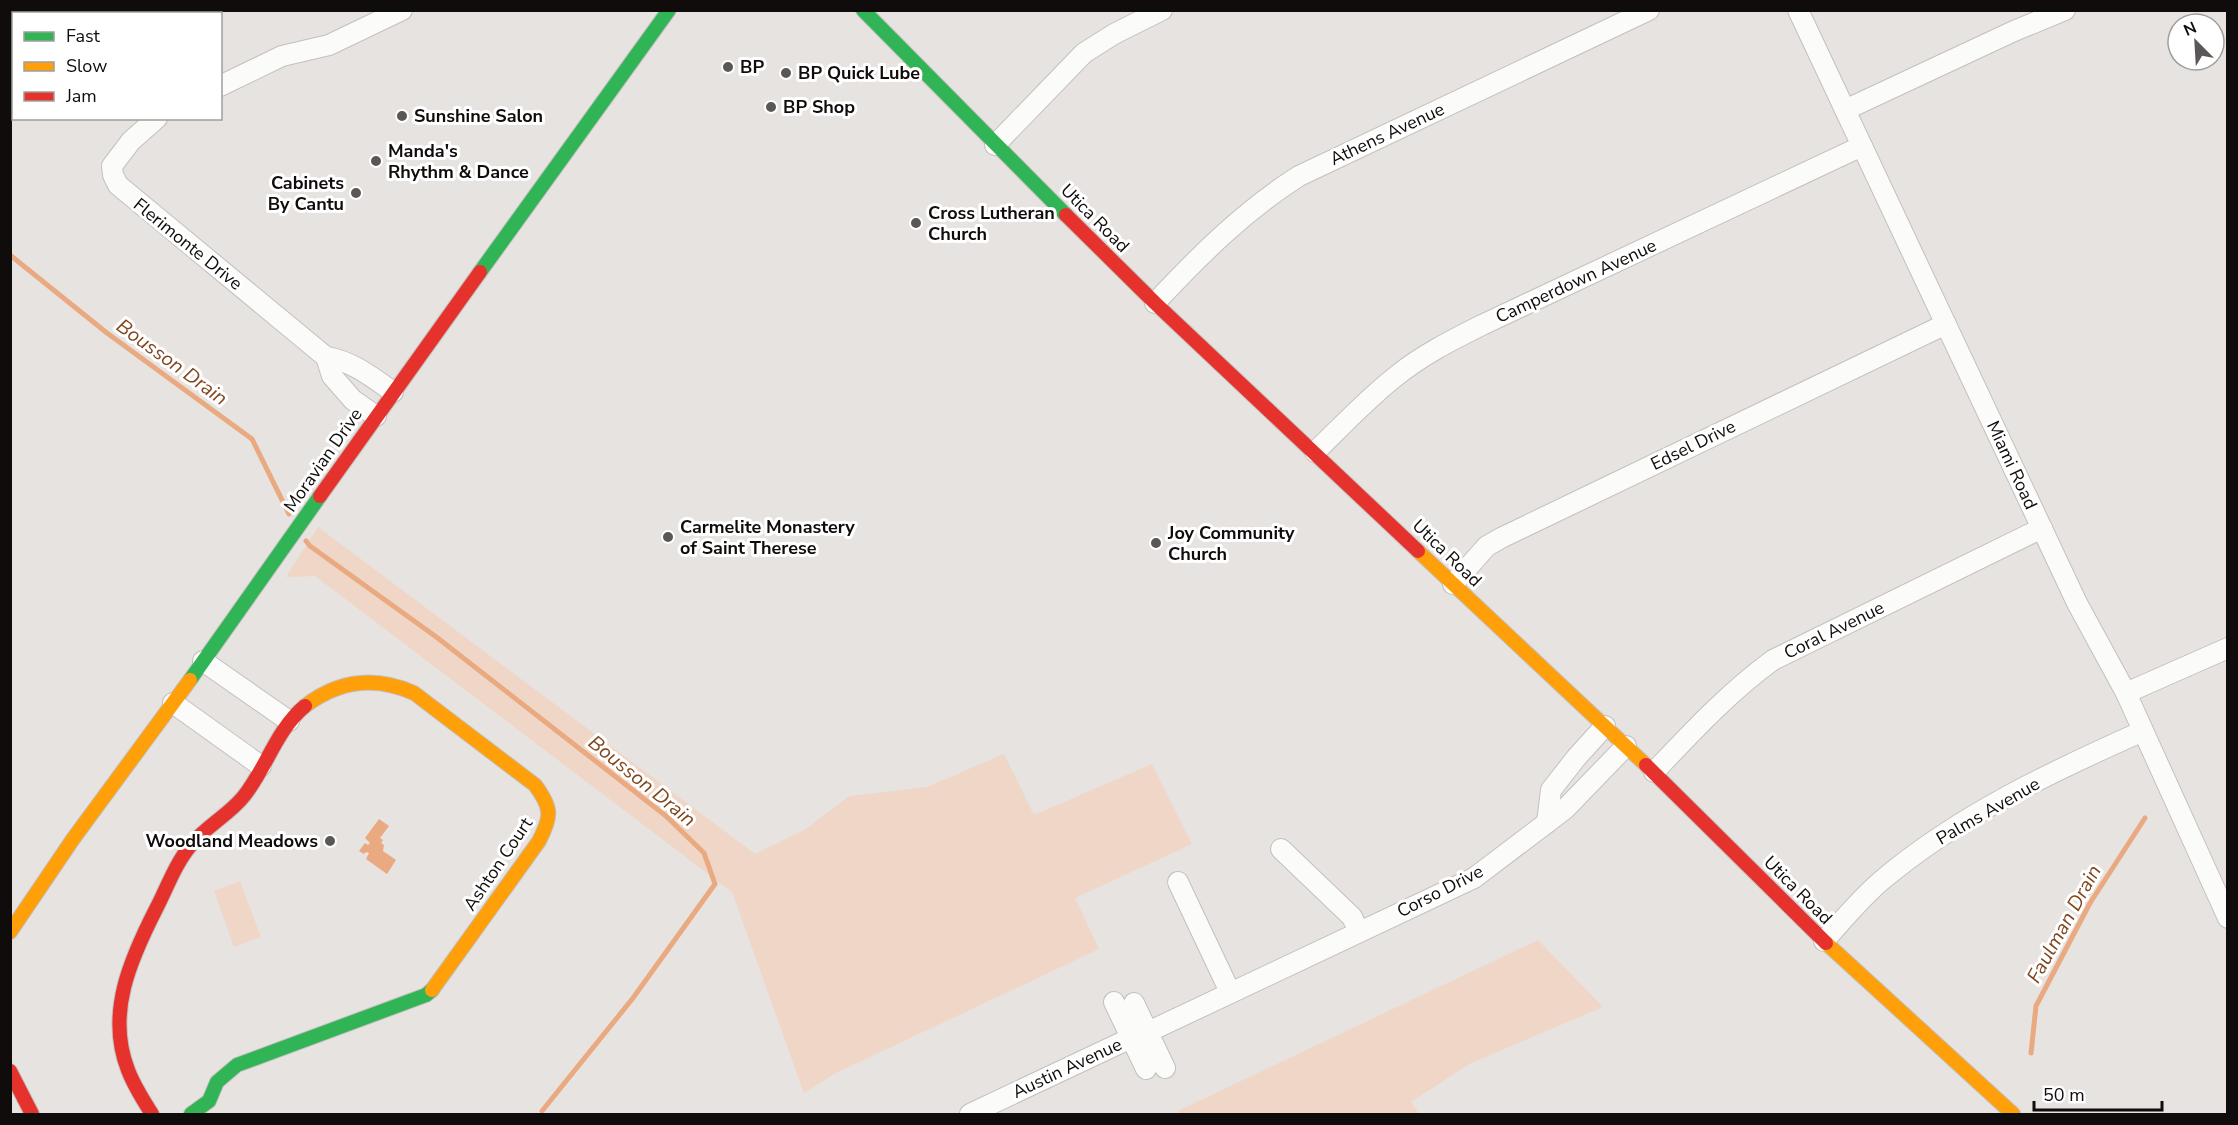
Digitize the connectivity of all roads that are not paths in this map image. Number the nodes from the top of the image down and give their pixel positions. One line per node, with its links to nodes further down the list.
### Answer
1 (402, 10): 8 (street)
2 (669, 10): 16 (street, Moravian Drive)
3 (863, 10): 11 (street, Utica Road)
4 (1162, 10): 11 (street)
5 (1649, 10): 13 (street, Athens Avenue)
6 (1798, 10): 9 (street, Miami Road)
7 (2065, 10): 9 (street)
8 (222, 85)
9 (1845, 110): 12 (street, Miami Road)
10 (155, 120): 15 (street, Flerimonte Drive)
11 (995, 145): 13 (street, Utica Road)
12 (1862, 146): 14 (street, Miami Road); 18 (street, Camperdown Avenue)
13 (1155, 303): 18 (street, Utica Road)
14 (1946, 324): 19 (street, Miami Road); 20 (street, Edsel Drive)
15 (326, 357): 16 (street, Flerimonte Drive); 17 (street, Flerimonte Drive)
16 (393, 392): 17 (street, Moravian Drive)
17 (376, 416): 22 (street, Moravian Drive)
18 (1314, 452): 20 (street, Utica Road)
19 (2042, 528): 23 (street, Miami Road); 30 (street, Coral Avenue)
20 (1453, 584): 26 (street, Utica Road)
21 (2228, 648): 23 (street)
22 (203, 661): 24 (street, Moravian Drive); 25 (street)
23 (2126, 693): 27 (street, Miami Road)
24 (173, 704): 29 (street); 35 (street, Moravian Drive)
25 (289, 722): 29 (street, Ashton Court); 45 (street, Ashton Court)
26 (1605, 726): 28 (street, Utica Road); 31 (street)
27 (2143, 731): 34 (street, Miami Road); 37 (street, Palms Avenue)
28 (1626, 746): 30 (street, Utica Road); 31 (street, Corso Drive)
29 (261, 766): 44 (street, Ashton Court)
30 (1654, 772): 37 (street, Utica Road)
31 (1546, 823): 36 (street, Corso Drive)
32 (1281, 849): 36 (street)
33 (1178, 882): 38 (street)
34 (2228, 918)
35 (10, 932)
36 (1359, 932): 38 (street, Corso Drive)
37 (1824, 941): 47 (street, Utica Road)
38 (1230, 992): 40 (street, Corso Drive)
39 (1124, 1002): 40 (street)
40 (1139, 1035): 41 (street); 46 (street, Austin Avenue)
41 (1155, 1069)
42 (10, 1071): 43 (street)
43 (32, 1114)
44 (152, 1114)
45 (191, 1114)
46 (970, 1114)
47 (2013, 1114)

